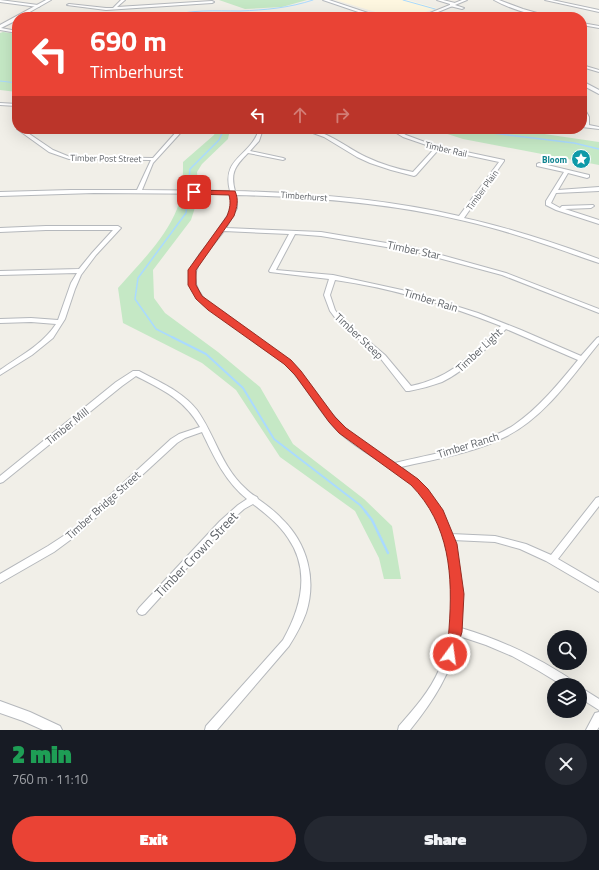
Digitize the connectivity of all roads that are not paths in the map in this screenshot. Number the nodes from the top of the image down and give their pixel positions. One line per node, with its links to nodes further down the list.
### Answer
1 (49, 0): 14 (street)
2 (77, 0): 15 (street)
3 (123, 0): 15 (street)
4 (169, 0): 12 (street)
5 (325, 0): 19 (main road)
6 (439, 0): 13 (street)
7 (465, 0): 13 (street)
8 (496, 0): 21 (street)
9 (547, 0): 17 (street)
10 (0, 2): 14 (street)
11 (212, 2): 12 (street)
12 (168, 5): 15 (street)
13 (453, 5): 16 (street); 20 (street)
14 (38, 6): 18 (street)
15 (114, 8)
16 (462, 8)
17 (599, 11)
18 (27, 12)
19 (362, 12)
20 (435, 12)
21 (530, 12)
22 (12, 21): 25 (street)
23 (587, 25): 24 (street)
24 (599, 27)
25 (0, 28): 26 (street)
26 (12, 31)
27 (587, 68): 28 (street)
28 (599, 72)
29 (587, 86): 30 (main road)
30 (599, 92)
31 (0, 104): 32 (street)
32 (12, 105)
33 (587, 126): 34 (street)
34 (599, 128)
35 (26, 134): 42 (street, Timber Post Street)
36 (178, 134): 42 (street)
37 (259, 134): 41 (street)
38 (321, 134): 40 (street)
39 (401, 134): 40 (street, Timber Rail)
40 (439, 147): 44 (street, Timber Rail)
41 (248, 152): 43 (street); 51 (street)
42 (154, 159): 49 (street)
43 (283, 159)
44 (502, 161): 55 (street, Timber Plain)
45 (539, 165): 46 (street)
46 (566, 171): 47 (street); 50 (street)
47 (587, 176)
48 (599, 189): 50 (street)
49 (139, 191): 51 (street, Timberhurst); 52 (street, Timberhurst)
50 (554, 192): 54 (street)
51 (233, 193): 55 (street, Timberhurst); 57 (street)
52 (0, 194)
53 (591, 206): 54 (street)
54 (558, 209): 56 (street)
55 (461, 218): 60 (street, Timberhurst)
56 (599, 222)
57 (221, 229): 59 (street, Timber Star); 73 (street)
58 (0, 230): 61 (street)
59 (292, 232): 63 (street, Timber Rain); 64 (street, Timber Star)
60 (599, 261)
61 (81, 271): 62 (street); 66 (street)
62 (0, 272)
63 (333, 277): 67 (street, Timber Rain); 71 (street, Timber Steep)
64 (599, 311)
65 (0, 321): 66 (street)
66 (60, 322): 70 (street)
67 (505, 326): 69 (street, Timber Rain); 71 (street, Timber Light)
68 (599, 339): 69 (street, Timber Ranch)
69 (582, 359): 73 (street, Timber Ranch)
70 (0, 373)
71 (409, 389)
72 (203, 429): 74 (street, Timber Mill); 75 (street); 79 (street, Timber Bridge Street)
73 (394, 466): 77 (street)
74 (0, 480)
75 (254, 499): 81 (street, Timber Crown Street); 89 (street)
76 (599, 500): 78 (street)
77 (449, 537): 78 (street); 82 (street)
78 (552, 560): 80 (street)
79 (0, 579)
80 (599, 588)
81 (142, 611)
82 (456, 632): 83 (street); 90 (street)
83 (559, 678)
84 (587, 697): 85 (street)
85 (599, 705)
86 (0, 706): 88 (street)
87 (599, 717): 91 (street)
88 (56, 730)
89 (210, 730)
90 (403, 730)
91 (591, 730)

